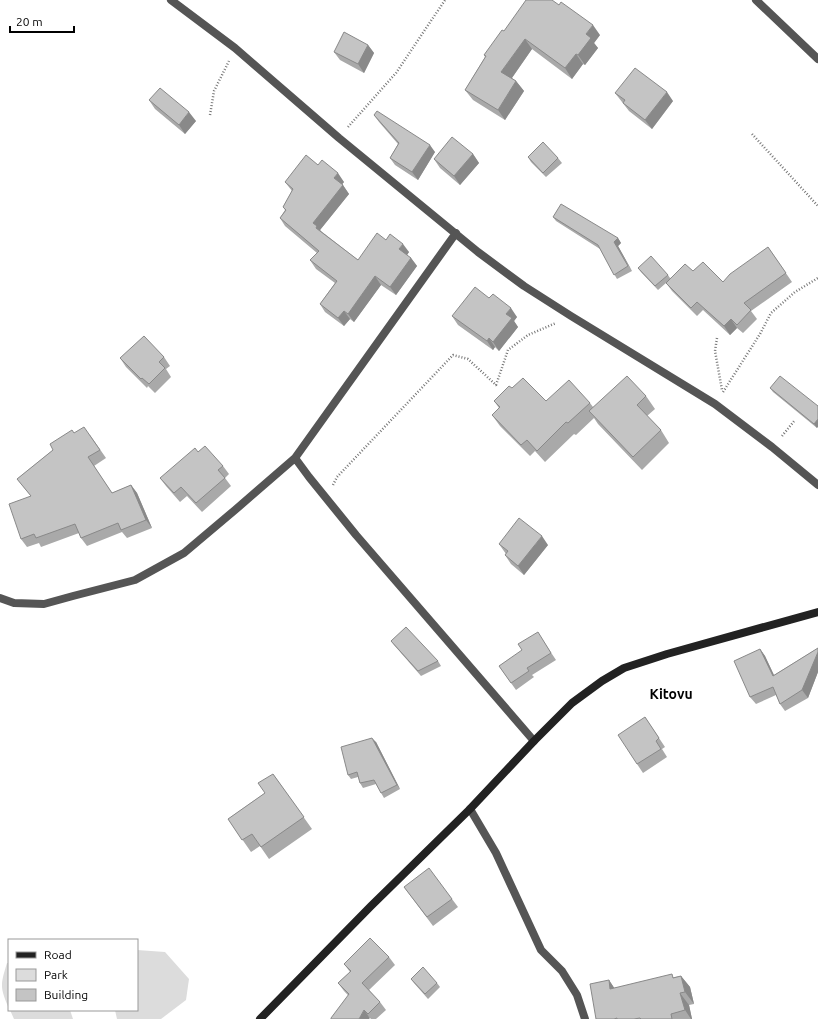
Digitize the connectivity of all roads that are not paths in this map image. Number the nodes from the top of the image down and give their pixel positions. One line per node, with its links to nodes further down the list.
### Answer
1 (171, 0): 4 (street)
2 (756, 0): 3 (street)
3 (818, 59)
4 (456, 233): 5 (street); 6 (street)
5 (295, 458): 7 (street); 9 (street)
6 (818, 485)
7 (0, 598)
8 (818, 612): 9 (street)
9 (534, 741): 10 (street)
10 (470, 809): 11 (street); 12 (street)
11 (261, 1019)
12 (585, 1019)

